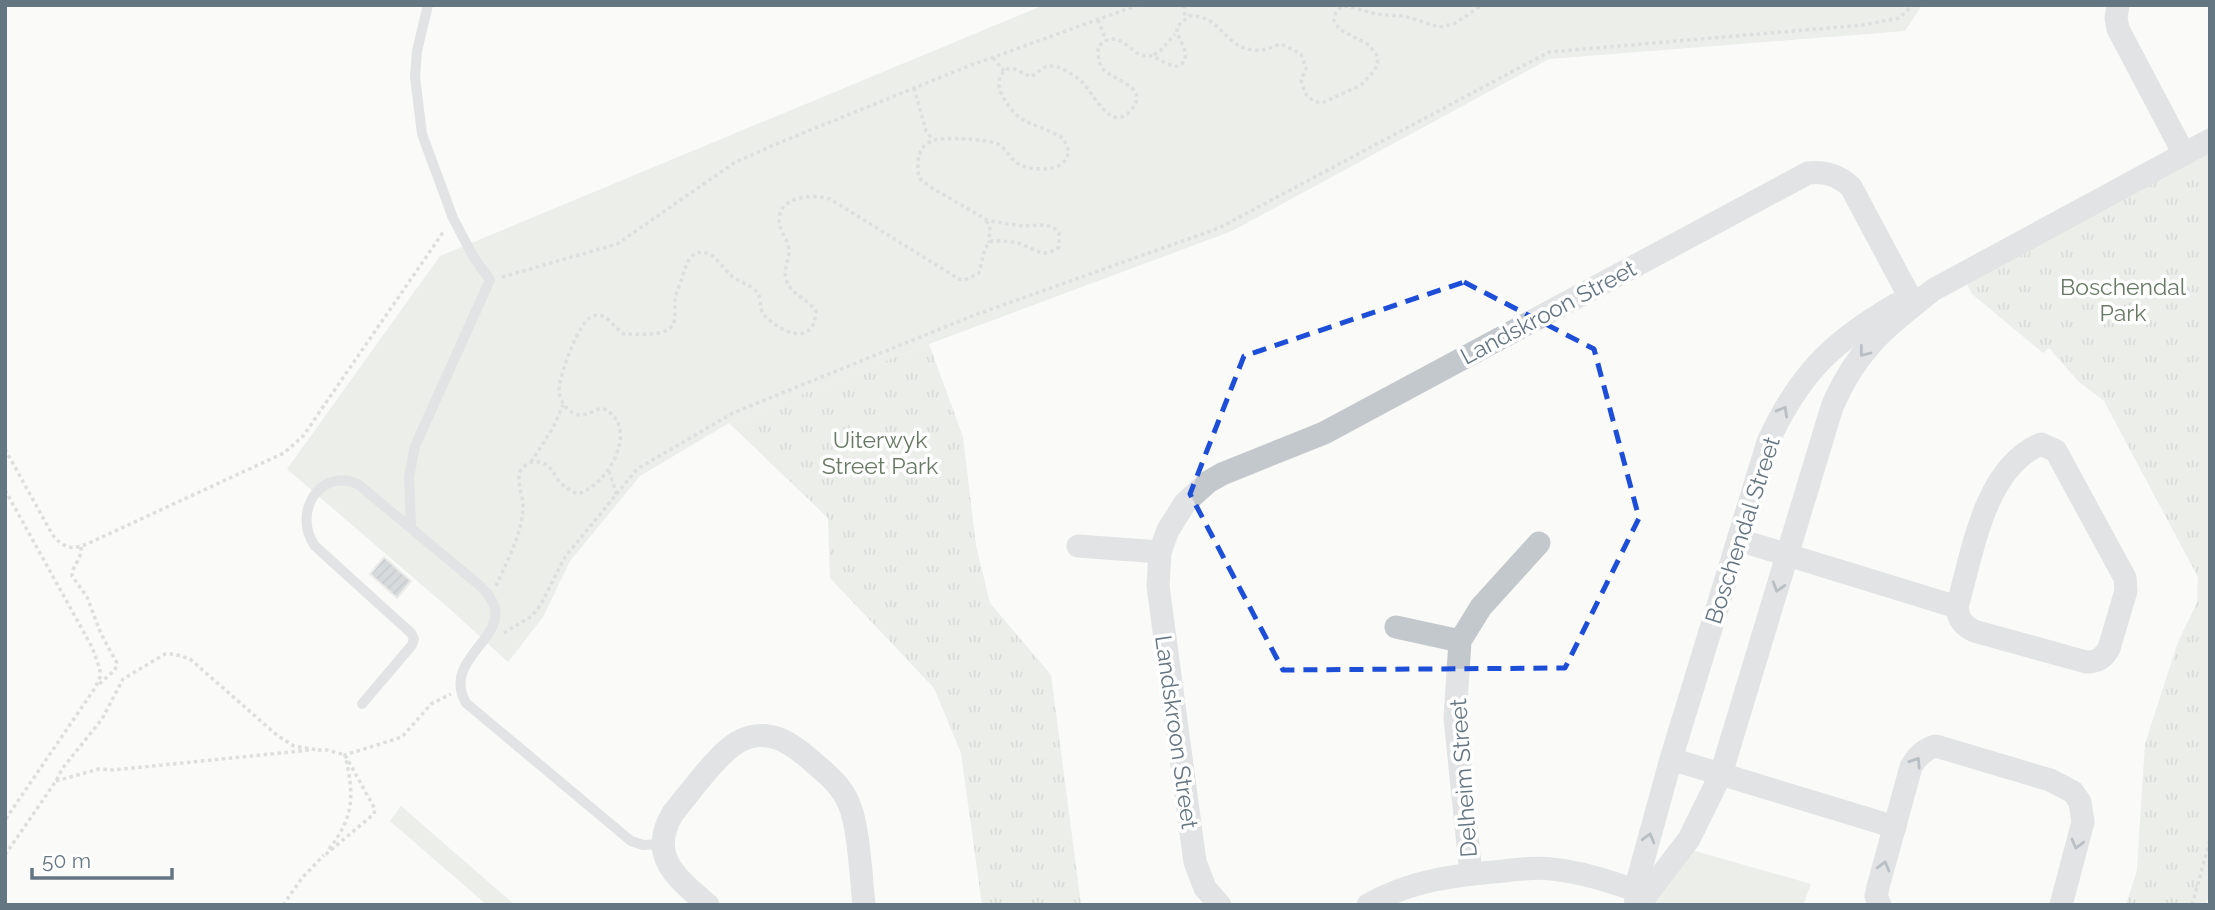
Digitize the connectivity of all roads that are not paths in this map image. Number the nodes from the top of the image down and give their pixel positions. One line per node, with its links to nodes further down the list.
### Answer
1 (428, 5): 6 (lane)
2 (2118, 5): 4 (street)
3 (2210, 141): 4 (street, Boschendal Street)
4 (2184, 154): 5 (street, Boschendal Street)
5 (1912, 301): 7 (street, Boschendal Street, one-way to 5); 10 (street, Landskroon Street); 11 (street, Boschendal Street, one-way to 11)
6 (411, 526): 15 (lane); 19 (lane)
7 (1739, 540): 11 (street); 16 (street, Boschendal Street)
8 (1539, 543): 14 (street, Delheim Street)
9 (1078, 546): 10 (street)
10 (1160, 552): 24 (street, Landskroon Street)
11 (1788, 554): 12 (street); 17 (street, Boschendal Street, one-way to 17)
12 (1957, 607): 12 (street)
13 (1396, 627): 14 (street)
14 (1460, 641): 20 (street, Delheim Street)
15 (362, 704)
16 (1671, 759): 17 (street); 21 (street, Boschendal Street, one-way to 16)
17 (1721, 774): 18 (street); 21 (street, Boschendal Street)
18 (1895, 827): 26 (street, one-way to 18); 27 (street, one-way to 27)
19 (663, 844): 22 (street); 23 (street)
20 (1471, 874): 21 (street); 25 (street)
21 (1639, 898)
22 (708, 905)
23 (864, 905)
24 (1220, 905)
25 (1368, 905)
26 (1880, 905)
27 (2061, 905)

